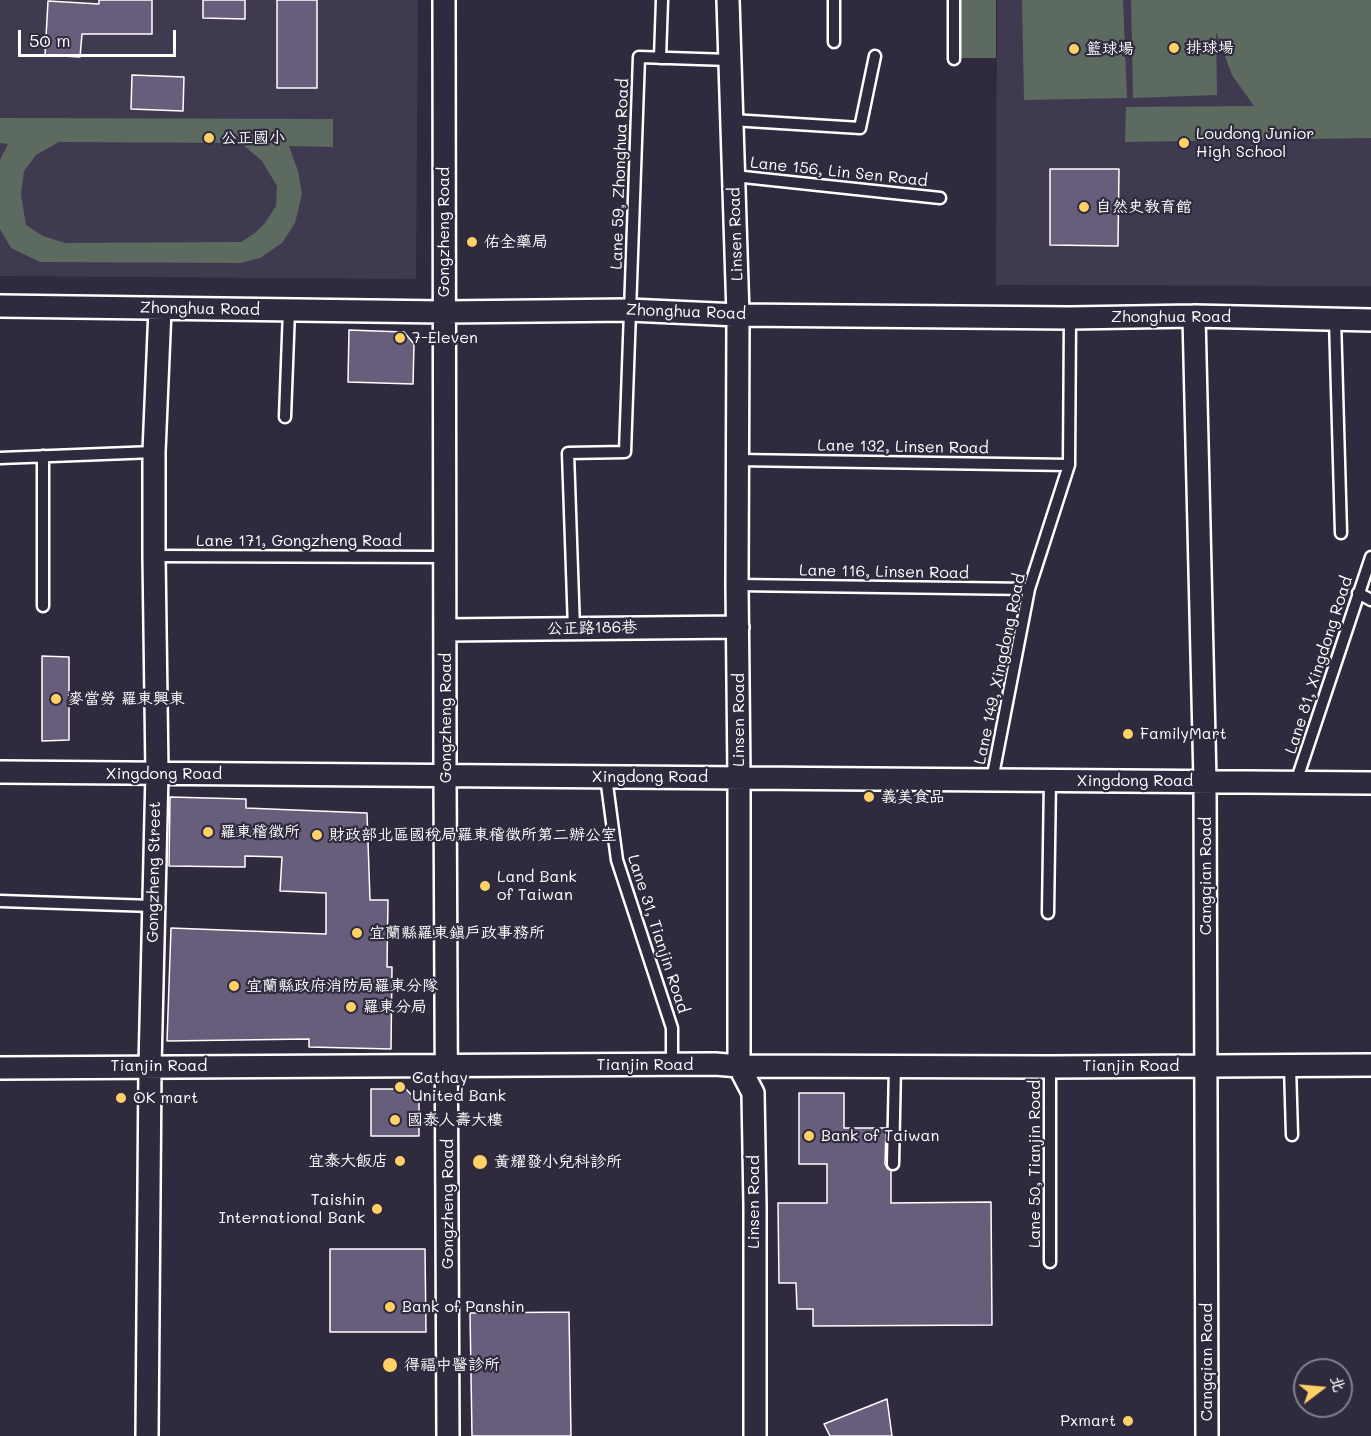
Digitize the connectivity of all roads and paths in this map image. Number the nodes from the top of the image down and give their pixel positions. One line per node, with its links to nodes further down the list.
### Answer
1 (444, 0): 18 (street, Gongzheng Road)
2 (662, 0): 8 (lane)
3 (728, 0): 10 (street, Linsen Road)
4 (834, 0): 6 (lane)
5 (954, 0): 9 (lane)
6 (834, 42)
7 (875, 56): 11 (lane)
8 (660, 58): 10 (lane, Lane 59, Zhonghua Road); 17 (lane, Lane 59, Zhonghua Road)
9 (954, 59)
10 (729, 60): 11 (street, Linsen Road)
11 (732, 120): 12 (street, Linsen Road)
12 (734, 176): 13 (lane, Lane 156, Lin Sen Road); 19 (street, Linsen Road)
13 (940, 198)
14 (0, 306): 15 (street, Zhonghua Road)
15 (160, 309): 16 (street, Zhonghua Road); 25 (street, Gongzheng Street)
16 (289, 310): 18 (street, Zhonghua Road); 24 (lane)
17 (629, 310): 18 (street, Zhonghua Road); 19 (street, Zhonghua Road); 40 (lane)
18 (444, 312): 32 (street, Gongzheng Road)
19 (738, 315): 21 (street, Zhonghua Road); 28 (street, Linsen Road)
20 (1194, 316): 21 (street, Zhonghua Road); 22 (street, Zhonghua Road); 49 (street, Cangqian Road)
21 (1070, 318): 29 (lane, Lane 149, Xingdong Road)
22 (1335, 320): 23 (street, Zhonghua Road); 30 (lane)
23 (1371, 320)
24 (285, 417)
25 (154, 452): 26 (lane); 31 (street, Gongzheng Street)
26 (43, 456): 27 (lane); 38 (lane)
27 (0, 458)
28 (738, 460): 29 (lane, Lane 132, Linsen Road); 34 (street, Linsen Road)
29 (1069, 465): 35 (lane, Lane 149, Xingdong Road)
30 (1341, 533)
31 (154, 556): 32 (lane, Lane 171, Gongzheng Road); 43 (street, Gongzheng Street)
32 (445, 557): 41 (street, Gongzheng Road)
33 (1371, 557): 36 (lane, Lane 81, Xingdong Road)
34 (737, 585): 35 (lane, Lane 116, Linsen Road); 39 (street, Linsen Road)
35 (1029, 588): 47 (lane, Lane 149, Xingdong Road)
36 (1358, 593): 37 (lane); 50 (lane, Lane 81, Xingdong Road)
37 (1371, 600)
38 (44, 606)
39 (738, 627): 40 (street, 公正路186巷); 46 (street, Linsen Road)
40 (574, 629): 41 (street, 公正路186巷)
41 (446, 630): 44 (street, Gongzheng Road)
42 (0, 772): 43 (street, Xingdong Road)
43 (157, 773): 44 (street, Xingdong Road); 53 (street, Gongzheng Street)
44 (445, 776): 45 (street, Xingdong Road); 58 (street, Gongzheng Road)
45 (606, 777): 46 (street, Xingdong Road); 55 (lane, Lane 31, Tianjin Road)
46 (739, 778): 47 (street, Xingdong Road); 59 (street, Linsen Road)
47 (992, 780): 48 (street, Xingdong Road)
48 (1050, 780): 49 (street, Xingdong Road); 54 (lane)
49 (1205, 781): 50 (street, Xingdong Road); 61 (street, Cangqian Road)
50 (1296, 782): 51 (street, Xingdong Road)
51 (1371, 783)
52 (0, 901): 53 (lane)
53 (153, 906): 57 (street, Gongzheng Street)
54 (1048, 913)
55 (672, 1065): 58 (street, Tianjin Road); 59 (street, Tianjin Road)
56 (1371, 1065): 62 (street, Tianjin Road)
57 (150, 1066): 58 (street, Tianjin Road); 64 (street, Tianjin Road); 68 (street, Gongzheng Street)
58 (448, 1066): 69 (street, Gongzheng Road)
59 (739, 1066): 60 (street, Tianjin Road); 70 (street, Linsen Road)
60 (895, 1066): 63 (street, Tianjin Road); 66 (lane)
61 (1206, 1066): 62 (street, Tianjin Road); 63 (street, Tianjin Road); 71 (street, Cangqian Road)
62 (1290, 1066): 65 (lane)
63 (1050, 1067): 67 (lane, Lane 50, Tianjin Road)
64 (0, 1068)
65 (1292, 1135)
66 (893, 1164)
67 (1050, 1262)
68 (147, 1436)
69 (448, 1436)
70 (754, 1436)
71 (1208, 1436)

